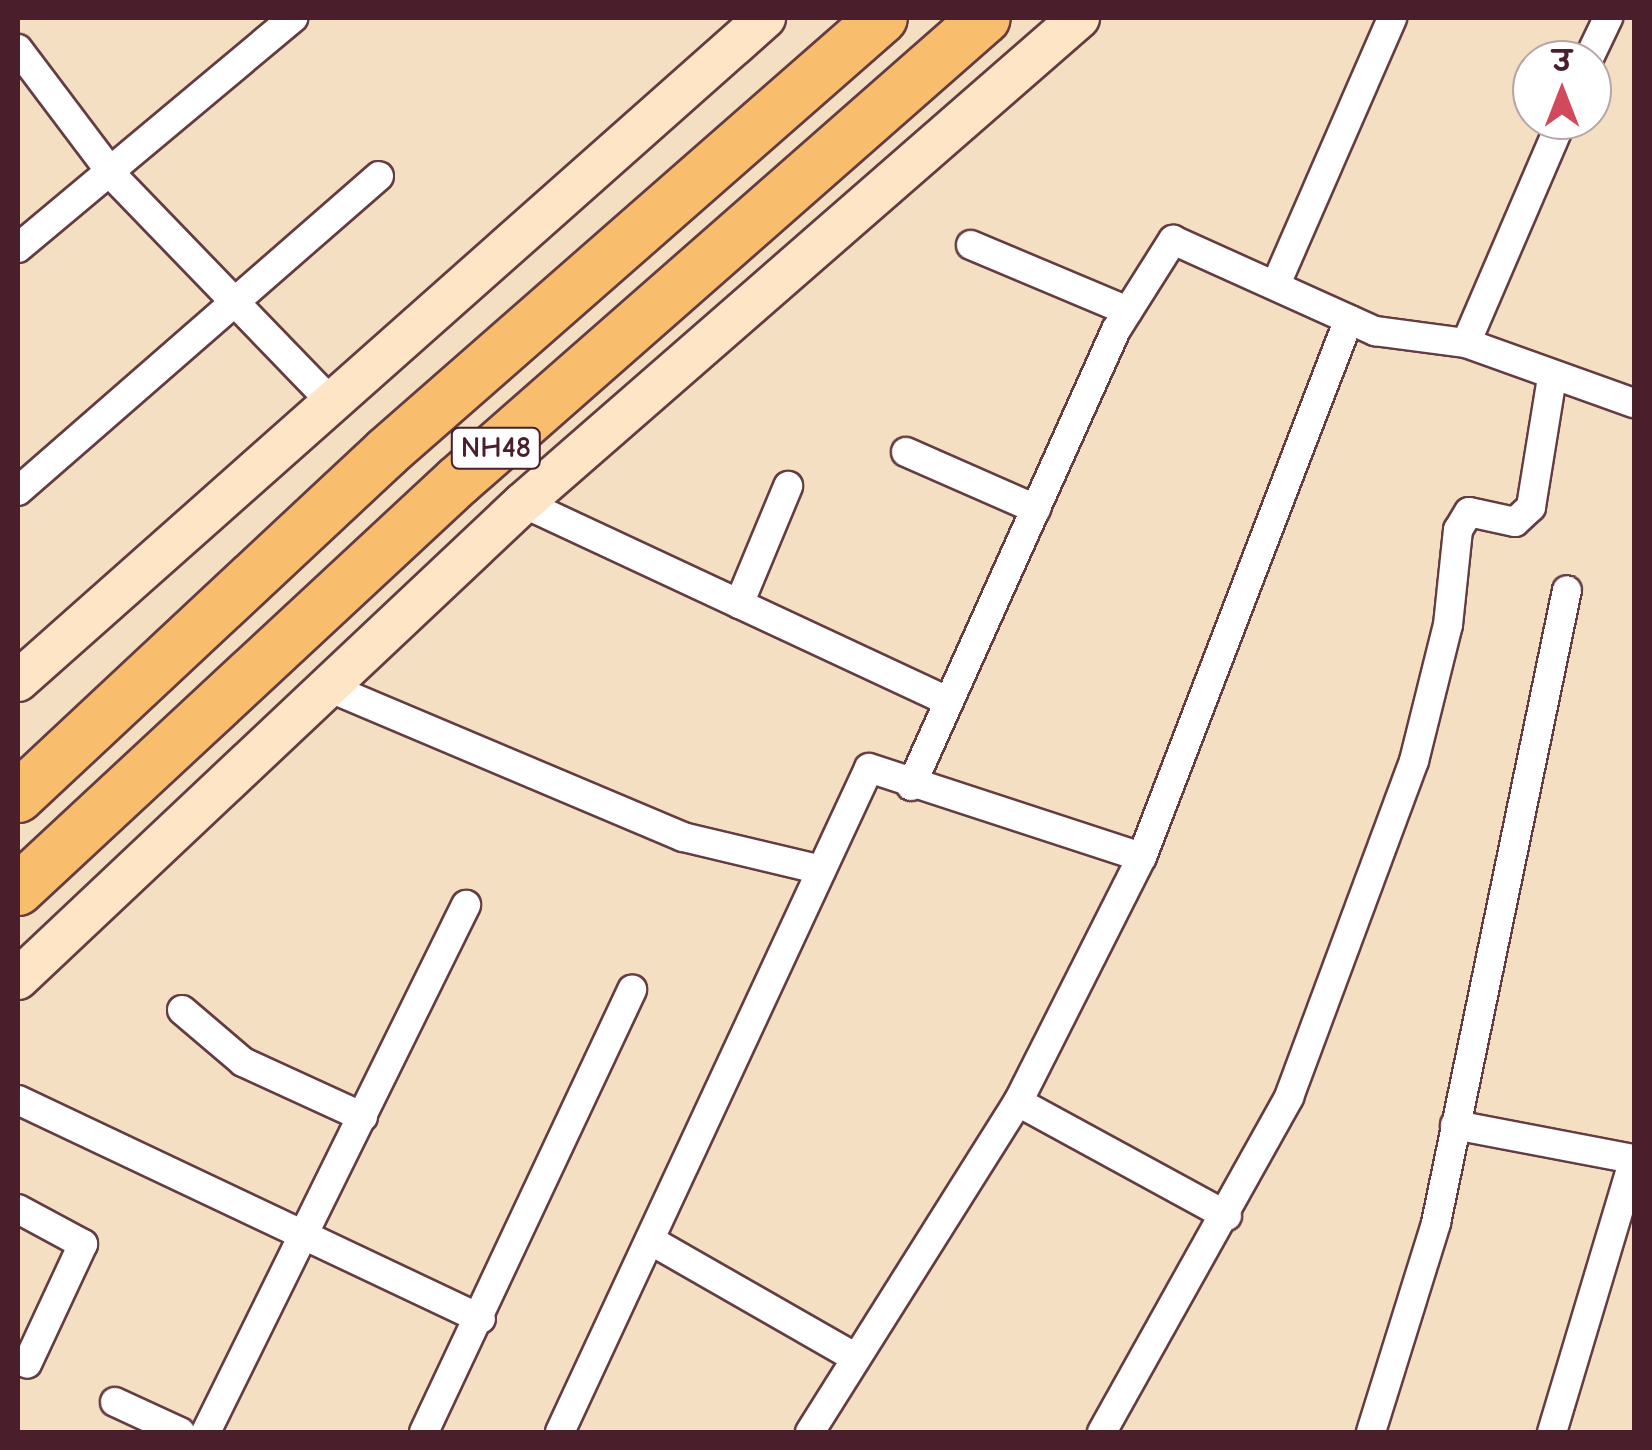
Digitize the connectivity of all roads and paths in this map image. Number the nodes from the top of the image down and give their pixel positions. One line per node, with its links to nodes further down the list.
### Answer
1 (293, 18): 9 (street)
2 (765, 18): 19 (street)
3 (882, 18): 32 (highway, NH48)
4 (985, 18): 35 (highway, NH48)
5 (1079, 18): 24 (street)
6 (1392, 18): 13 (street)
7 (18, 48): 9 (street)
8 (1553, 140): 17 (street)
9 (108, 168): 12 (street); 14 (street)
10 (379, 176): 14 (street)
11 (971, 245): 15 (street)
12 (18, 248)
13 (1276, 284): 15 (street); 16 (street)
14 (231, 302): 19 (street); 23 (street)
15 (1128, 311): 25 (street)
16 (1349, 319): 17 (street); 33 (street)
17 (1466, 344): 18 (street)
18 (1552, 378): 20 (street); 46 (street)
19 (330, 402): 28 (street)
20 (1634, 402)
21 (906, 452): 25 (street)
22 (788, 486): 27 (street)
23 (18, 491)
24 (522, 503): 27 (street); 29 (street)
25 (1036, 509): 30 (street)
26 (1567, 590): 43 (street)
27 (739, 604): 30 (street)
28 (18, 681)
29 (328, 687): 34 (street); 37 (street)
30 (949, 702): 31 (street)
31 (911, 786): 33 (street); 34 (street)
32 (18, 796)
33 (1142, 856): 41 (street)
34 (822, 870): 48 (street)
35 (18, 890)
36 (466, 905): 42 (street)
37 (18, 979)
38 (632, 989): 49 (street)
39 (182, 1010): 42 (street)
40 (18, 1100): 47 (street)
41 (1018, 1102): 46 (street); 50 (street)
42 (364, 1117): 47 (street)
43 (1455, 1124): 44 (street); 59 (street)
44 (1634, 1156): 60 (street)
45 (18, 1209): 51 (street)
46 (1227, 1216): 58 (street)
47 (309, 1234): 49 (street); 54 (street)
48 (650, 1240): 50 (street); 56 (street)
49 (481, 1319): 55 (street)
50 (851, 1355): 57 (street)
51 (27, 1364)
52 (115, 1402): 53 (street)
53 (180, 1432)
54 (206, 1432)
55 (424, 1432)
56 (560, 1432)
57 (810, 1432)
58 (1102, 1432)
59 (1371, 1432)
60 (1552, 1432)

